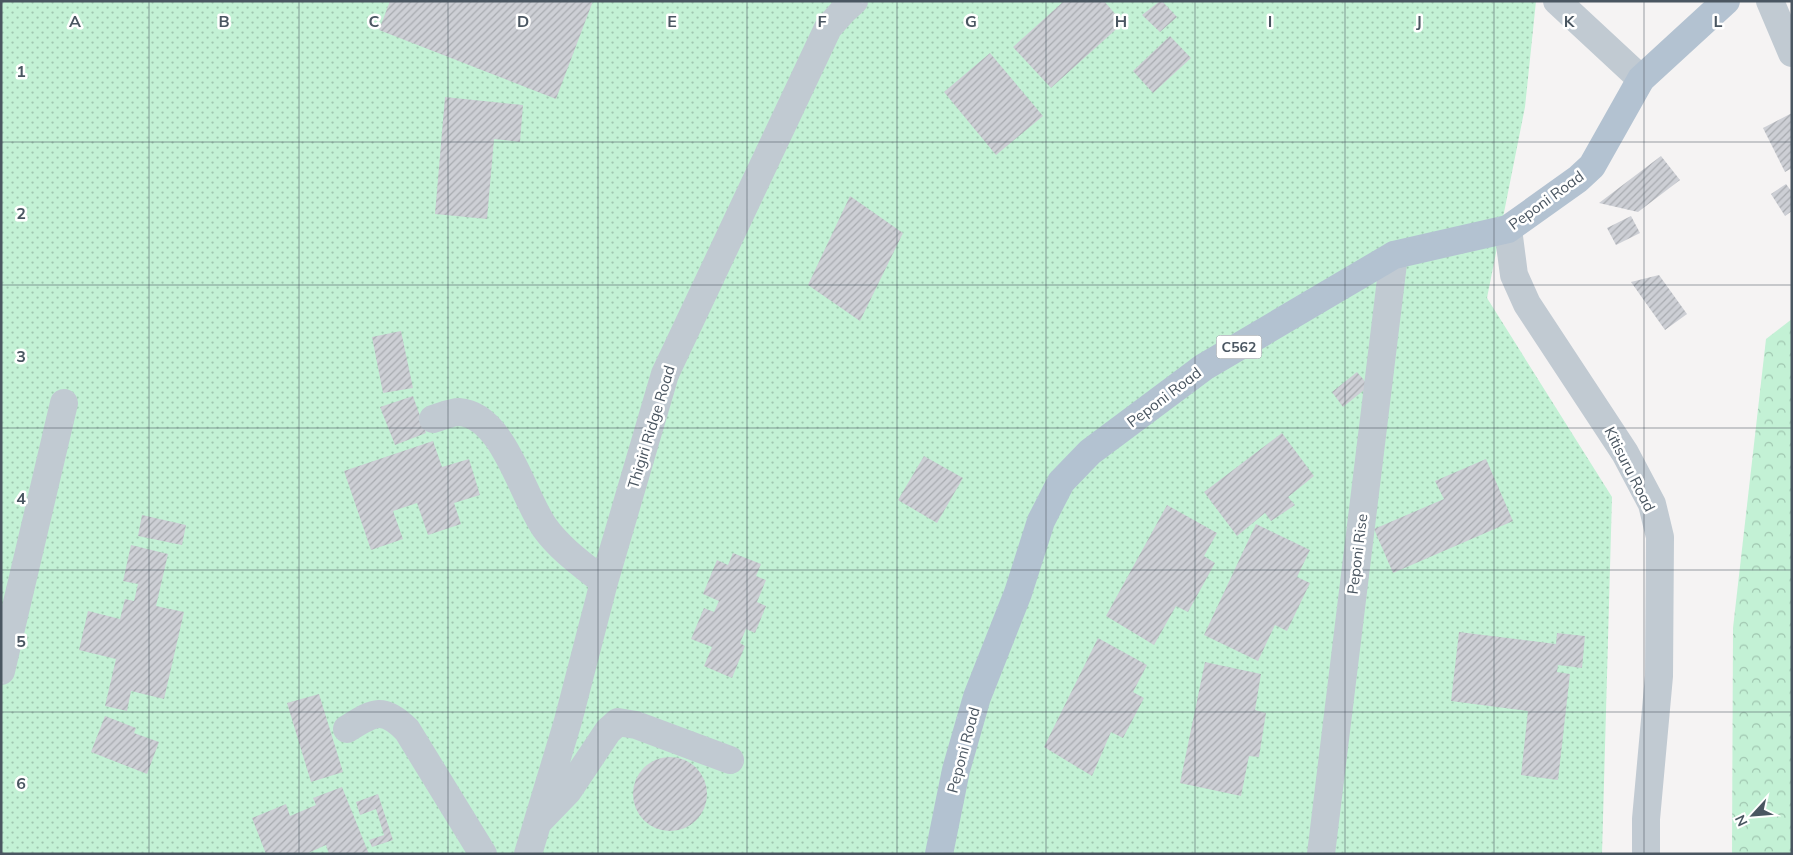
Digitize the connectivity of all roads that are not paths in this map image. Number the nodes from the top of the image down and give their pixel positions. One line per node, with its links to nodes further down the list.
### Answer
1 (1557, 1): 6 (street)
2 (1726, 1): 6 (main road, Peponi Road / C562)
3 (1770, 1): 5 (street)
4 (847, 4): 11 (street, Thigiri Ridge Road)
5 (1792, 53)
6 (1641, 79): 7 (main road, Peponi Road / C562)
7 (1508, 229): 8 (main road, Peponi Road / C562); 19 (street, Kitisuru Road)
8 (1394, 255): 17 (main road, Peponi Road / C562); 18 (street, Peponi Rise)
9 (64, 403): 12 (street)
10 (433, 419): 11 (street)
11 (604, 582): 15 (street, Thigiri Ridge Road)
12 (1, 671)
13 (347, 729): 16 (street)
14 (730, 760): 15 (street)
15 (533, 844)
16 (483, 854)
17 (939, 854)
18 (1320, 854)
19 (1646, 854)

